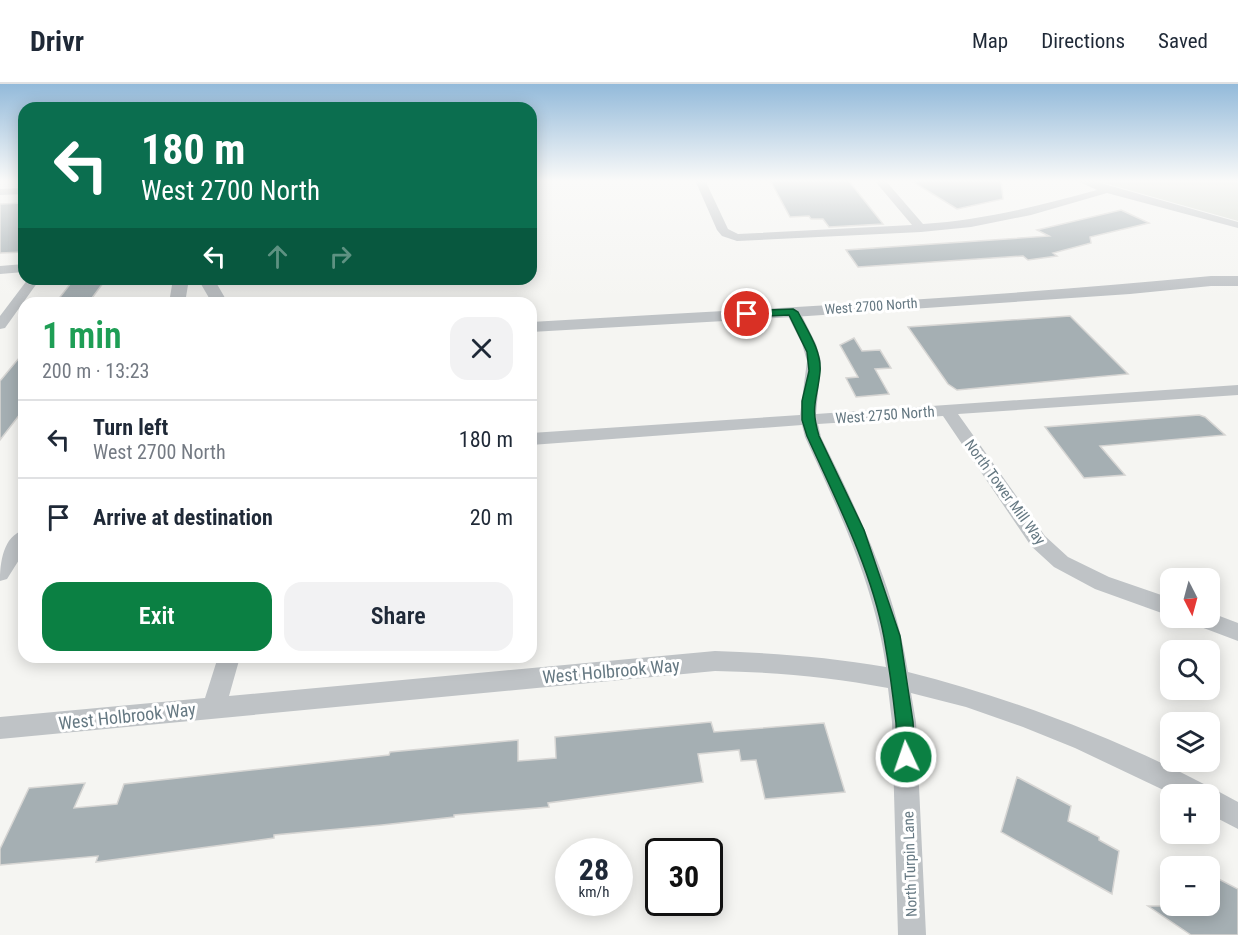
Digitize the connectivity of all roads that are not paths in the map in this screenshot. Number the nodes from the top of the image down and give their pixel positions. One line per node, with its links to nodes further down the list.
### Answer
1 (718, 220): 6 (street)
2 (913, 220): 6 (street)
3 (994, 220): 6 (street)
4 (1218, 220): 5 (street)
5 (1238, 225)
6 (921, 229)
7 (18, 268): 8 (street)
8 (0, 270)
9 (1238, 274): 10 (street, West 2700 North)
10 (1210, 281): 11 (street, West 2700 North); 13 (street, West 2700 North)
11 (1238, 281)
12 (18, 301): 14 (street)
13 (793, 312): 15 (street, West 2700 North); 18 (street, North Turpin Lane)
14 (0, 325)
15 (537, 327)
16 (1238, 390): 17 (street, West 2750 North)
17 (947, 410): 18 (street, West 2750 North); 22 (street, North Tower Mill Way)
18 (808, 420): 19 (street, West 2750 North); 26 (street, North Turpin Lane)
19 (537, 439)
20 (18, 546): 21 (street)
21 (0, 573)
22 (1160, 603)
23 (1220, 625): 24 (street)
24 (1238, 632)
25 (227, 663): 27 (street)
26 (898, 678): 27 (street, West Holbrook Way); 29 (street, West Holbrook Way); 32 (street, North Turpin Lane)
27 (214, 708): 28 (street, West Holbrook Way)
28 (0, 728)
29 (1177, 784)
30 (1220, 806): 31 (street)
31 (1238, 816)
32 (912, 935)

